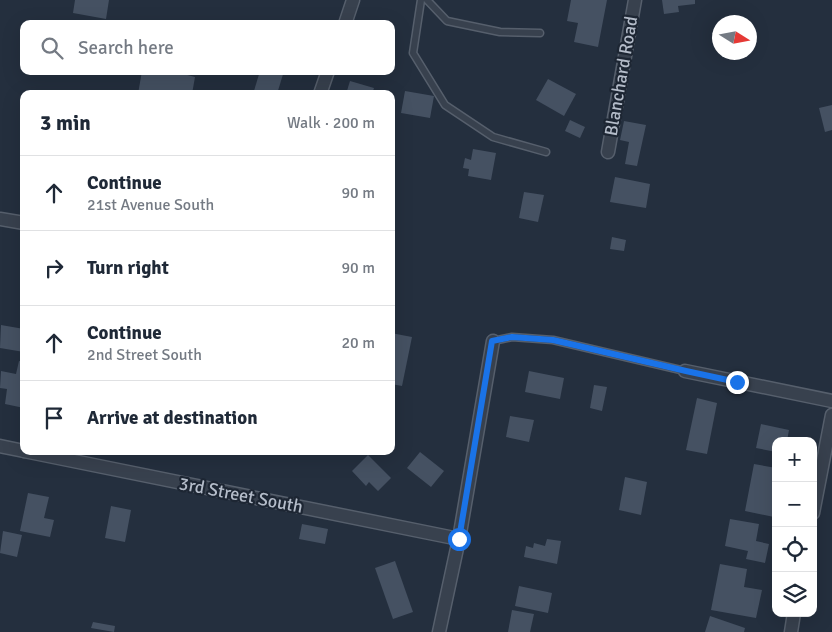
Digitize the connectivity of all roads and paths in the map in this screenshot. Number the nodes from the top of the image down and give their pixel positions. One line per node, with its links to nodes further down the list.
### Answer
1 (354, 0): 5 (street)
2 (421, 0): 9 (lane)
3 (427, 0): 6 (lane)
4 (635, 0): 10 (street, Blanchard Road)
5 (346, 20)
6 (540, 33)
7 (327, 75): 8 (street)
8 (321, 90)
9 (546, 152)
10 (608, 152)
11 (0, 219): 12 (street)
12 (20, 223)
13 (492, 341): 14 (lane); 21 (street)
14 (686, 371): 15 (street)
15 (832, 401)
16 (832, 415): 20 (street)
17 (0, 446): 18 (street, 3rd Street South)
18 (20, 450)
19 (44, 455): 21 (street, 3rd Street South)
20 (817, 493)
21 (459, 539): 23 (street)
22 (793, 617): 24 (street)
23 (439, 632)
24 (791, 632)

